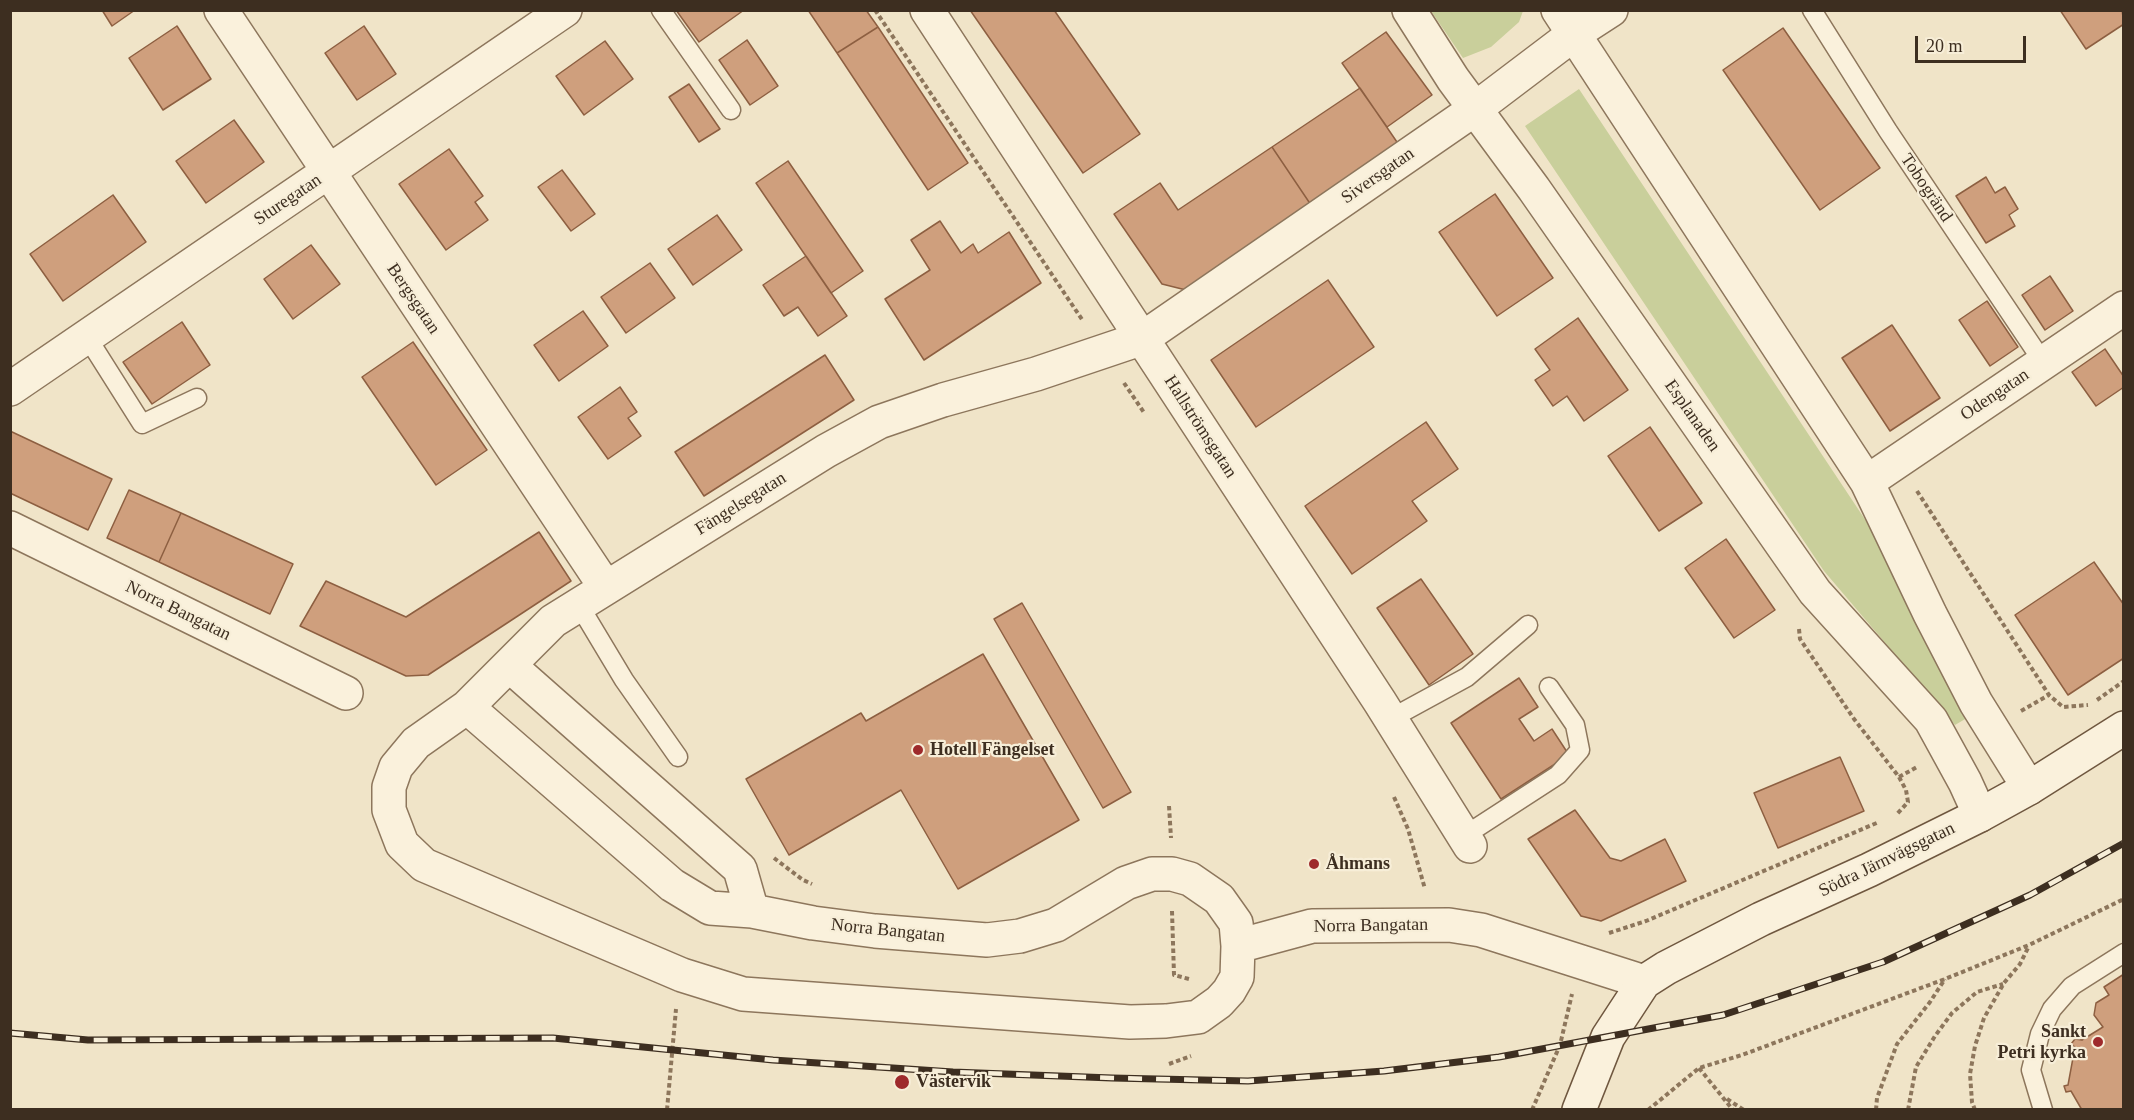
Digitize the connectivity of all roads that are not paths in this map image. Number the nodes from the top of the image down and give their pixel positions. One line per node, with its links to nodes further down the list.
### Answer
1 (221, 10): 11 (street, Bergsgatan)
2 (565, 10): 11 (street, Sturegatan)
3 (661, 10): 10 (lane)
4 (927, 10): 14 (street, Hallströmsgatan)
5 (1409, 10): 9 (street, Esplanaden)
6 (1611, 10): 8 (street, Siversgatan)
7 (1812, 10): 15 (lane, Tobogränd)
8 (1566, 22): 9 (street, Siversgatan); 18 (street)
9 (1475, 109): 14 (street, Siversgatan); 30 (street, Esplanaden)
10 (731, 110)
11 (329, 172): 13 (street, Sturegatan); 20 (street, Bergsgatan)
12 (2124, 308): 15 (street, Odengatan)
13 (87, 337): 16 (street, Sturegatan); 17 (lane)
14 (1143, 338): 20 (street, Fängelsegatan); 26 (street, Hallströmsgatan)
15 (2043, 362): 18 (street, Odengatan)
16 (10, 389)
17 (197, 398)
18 (1867, 483): 29 (street)
19 (10, 528): 24 (street, Norra Bangatan)
20 (592, 596): 22 (street, Fängelsegatan); 28 (lane)
21 (1528, 625): 26 (lane)
22 (510, 666): 25 (street, Fängelsegatan); 32 (street)
23 (1549, 687): 31 (lane)
24 (346, 693)
25 (467, 707): 32 (street, Norra Bangatan); 33 (street, Fängelsegatan)
26 (1390, 719): 31 (street, Hallströmsgatan)
27 (2124, 728): 29 (street, Södra Järnvägsgatan)
28 (678, 757)
29 (2029, 788): 30 (street, Södra Järnvägsgatan)
30 (1980, 815): 35 (street, Södra Järnvägsgatan)
31 (1467, 841)
32 (752, 910): 33 (street, Norra Bangatan)
33 (1239, 946): 35 (street, Norra Bangatan)
34 (2124, 953): 37 (lane)
35 (1644, 982): 36 (street)
36 (1579, 1110)
37 (2043, 1110)

